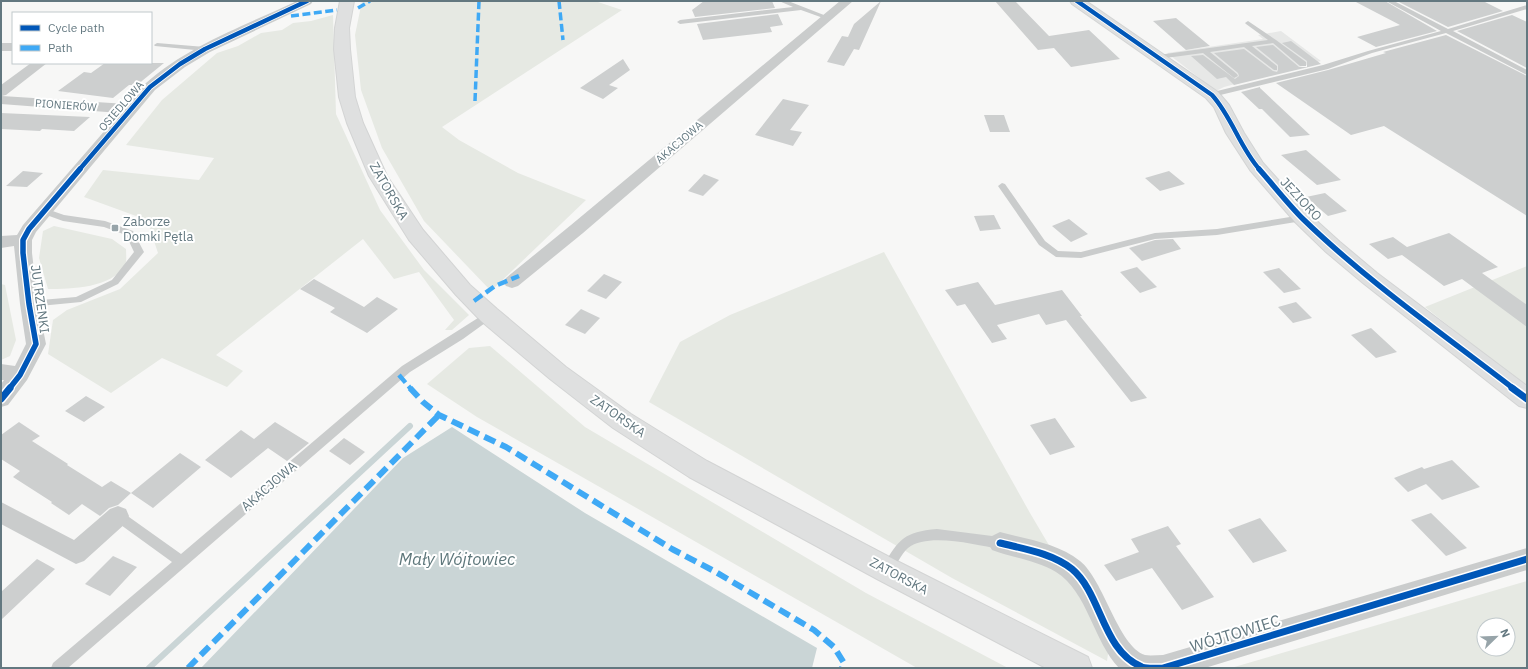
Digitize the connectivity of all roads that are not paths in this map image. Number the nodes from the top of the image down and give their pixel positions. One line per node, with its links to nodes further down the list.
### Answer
1 (306, 1): 18 (street, OSIEDLOWA)
2 (347, 1): 37 (main road, ZATORSKA)
3 (782, 1): 8 (lane)
4 (847, 1): 9 (street, AKACJOWA)
5 (1077, 1): 20 (main road, JEZIORO)
6 (1389, 1): 12 (lane)
7 (1527, 7): 12 (lane)
8 (801, 8): 9 (lane); 10 (lane)
9 (826, 17): 35 (street, AKACJOWA)
10 (680, 22)
11 (1248, 23): 13 (lane)
12 (1447, 31): 24 (lane); 27 (lane)
13 (1274, 41): 15 (lane); 22 (lane)
14 (157, 45): 18 (lane)
15 (1246, 45): 19 (lane); 23 (lane)
16 (1, 47): 17 (street)
17 (12, 47)
18 (205, 49): 29 (street, OSIEDLOWA)
19 (1205, 51): 20 (lane); 25 (lane)
20 (1158, 57): 27 (main road, JEZIORO)
21 (39, 64): 26 (street)
22 (1303, 64)
23 (1274, 68)
24 (1527, 73)
25 (1234, 76)
26 (1, 92)
27 (1212, 95): 32 (main road, JEZIORO)
28 (1, 100): 29 (street, PIONIERÓW)
29 (132, 109): 31 (street, OSIEDLOWA)
30 (1002, 186): 32 (lane, JEZIORO)
31 (44, 211): 33 (street, OSIEDLOWA); 36 (lane)
32 (1302, 218): 40 (main road, JEZIORO)
33 (23, 240): 34 (street); 36 (street, JUTRZENKI)
34 (1, 242)
35 (512, 282)
36 (29, 304): 38 (street, JUTRZENKI)
37 (489, 315): 45 (lane, AKACJOWA); 46 (main road, ZATORSKA)
38 (10, 373): 39 (street, JUTRZENKI)
39 (1, 399)
40 (1527, 399)
41 (1, 512): 42 (street)
42 (118, 516): 45 (lane)
43 (1000, 543): 44 (street, WÓJTOWIEC); 46 (lane)
44 (1527, 559)
45 (182, 562): 47 (lane, AKACJOWA)
46 (887, 570): 48 (main road, ZATORSKA)
47 (58, 668)
48 (1077, 668)

